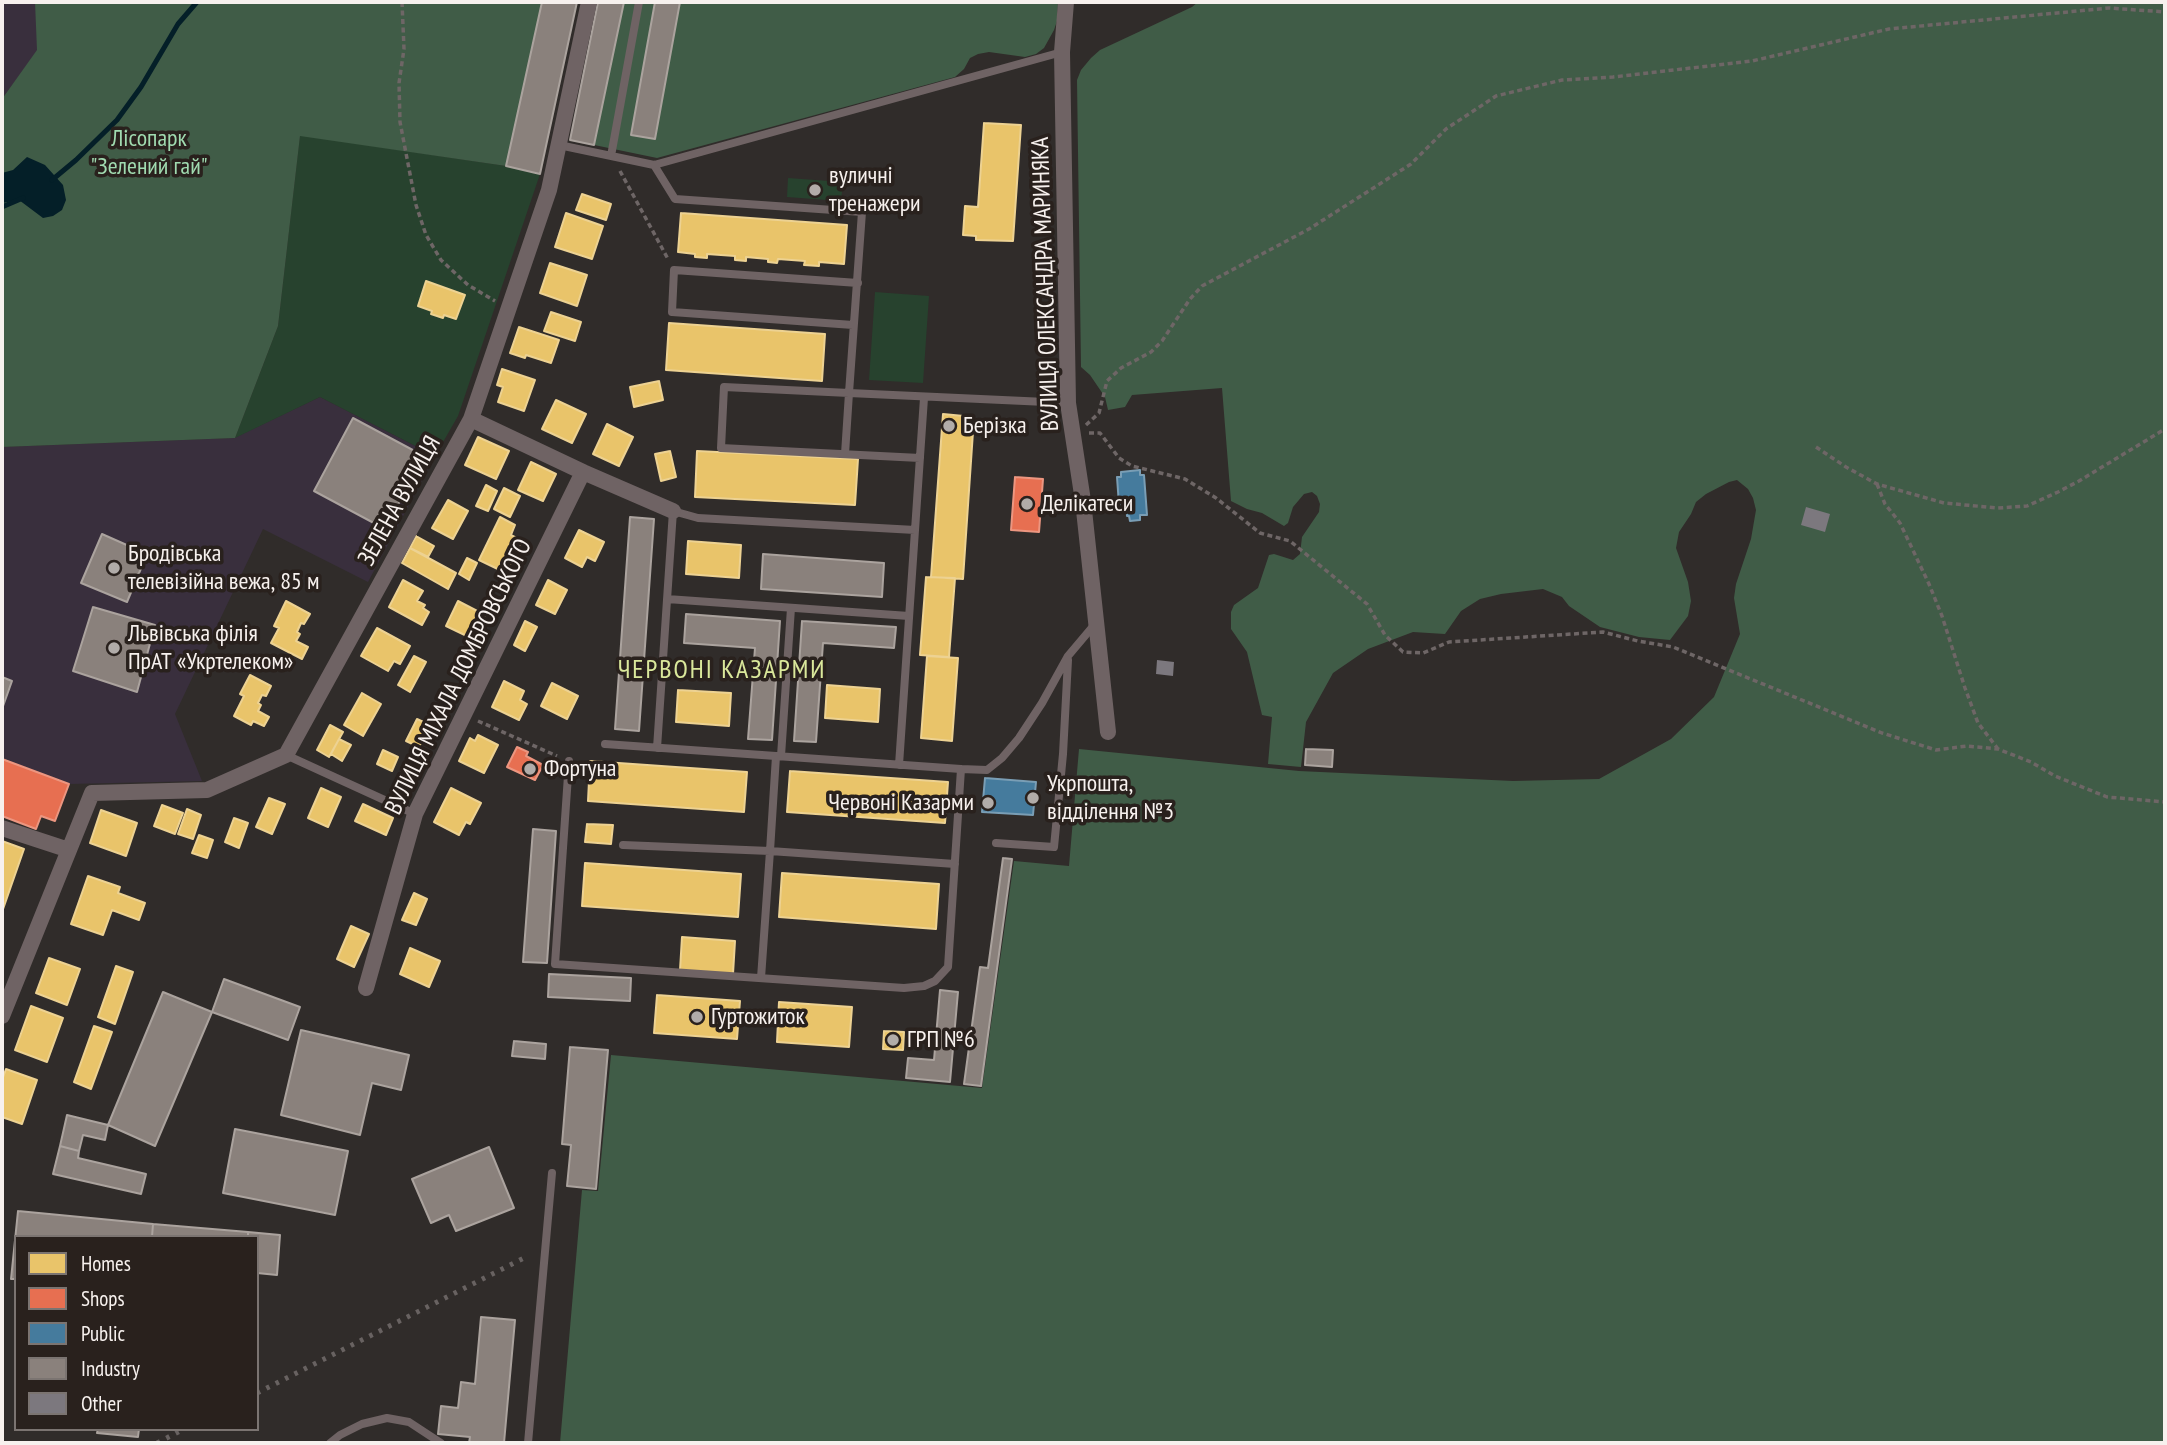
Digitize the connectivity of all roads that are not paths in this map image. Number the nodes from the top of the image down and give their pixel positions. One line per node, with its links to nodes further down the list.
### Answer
1 (589, 2): 5 (street, ЗЕЛЕНА ВУЛИЦЯ)
2 (639, 2): 6 (lane)
3 (1066, 2): 4 (street, ВУЛИЦЯ ОЛЕКСАНДРА МАРИНЯКА)
4 (1062, 52): 7 (lane); 12 (street, ВУЛИЦЯ ОЛЕКСАНДРА МАРИНЯКА)
5 (559, 145): 6 (lane); 13 (street, ЗЕЛЕНА ВУЛИЦЯ)
6 (611, 156): 7 (lane)
7 (654, 165): 8 (lane)
8 (858, 284): 9 (lane); 9 (lane)
9 (853, 325): 10 (lane)
10 (849, 393): 11 (lane); 14 (lane); 14 (lane)
11 (924, 398): 12 (lane); 15 (lane)
12 (1068, 403): 22 (street, ВУЛИЦЯ ОЛЕКСАНДРА МАРИНЯКА)
13 (471, 419): 16 (street); 27 (street, ЗЕЛЕНА ВУЛИЦЯ)
14 (845, 454): 15 (lane)
15 (920, 458): 18 (lane)
16 (583, 472): 17 (street); 32 (street, ВУЛИЦЯ МІХАЛА ДОМБРОВСЬКОГО)
17 (673, 511): 18 (lane); 19 (lane)
18 (915, 530): 21 (lane)
19 (667, 599): 20 (lane); 26 (lane)
20 (791, 608): 21 (lane); 28 (lane)
21 (909, 616): 30 (lane)
22 (1095, 624): 23 (lane); 24 (street, ВУЛИЦЯ ОЛЕКСАНДРА МАРИНЯКА)
23 (1068, 656): 31 (lane); 34 (lane)
24 (1108, 732)
25 (605, 744): 26 (lane)
26 (657, 748): 28 (lane)
27 (286, 755): 32 (lane); 36 (street)
28 (778, 756): 30 (lane); 37 (lane)
29 (569, 761): 39 (lane)
30 (899, 765): 31 (lane)
31 (961, 769): 38 (lane)
32 (415, 814): 40 (street, ВУЛИЦЯ МІХАЛА ДОМБРОВСЬКОГО)
33 (2, 828): 36 (street)
34 (996, 843)
35 (623, 845): 37 (lane)
36 (69, 850): 41 (street)
37 (770, 851): 38 (lane); 39 (lane)
38 (955, 864): 39 (lane)
39 (761, 978)
40 (366, 988)
41 (2, 1016)
42 (552, 1173): 45 (lane)
43 (330, 1443): 44 (lane)
44 (441, 1443)
45 (528, 1443)

